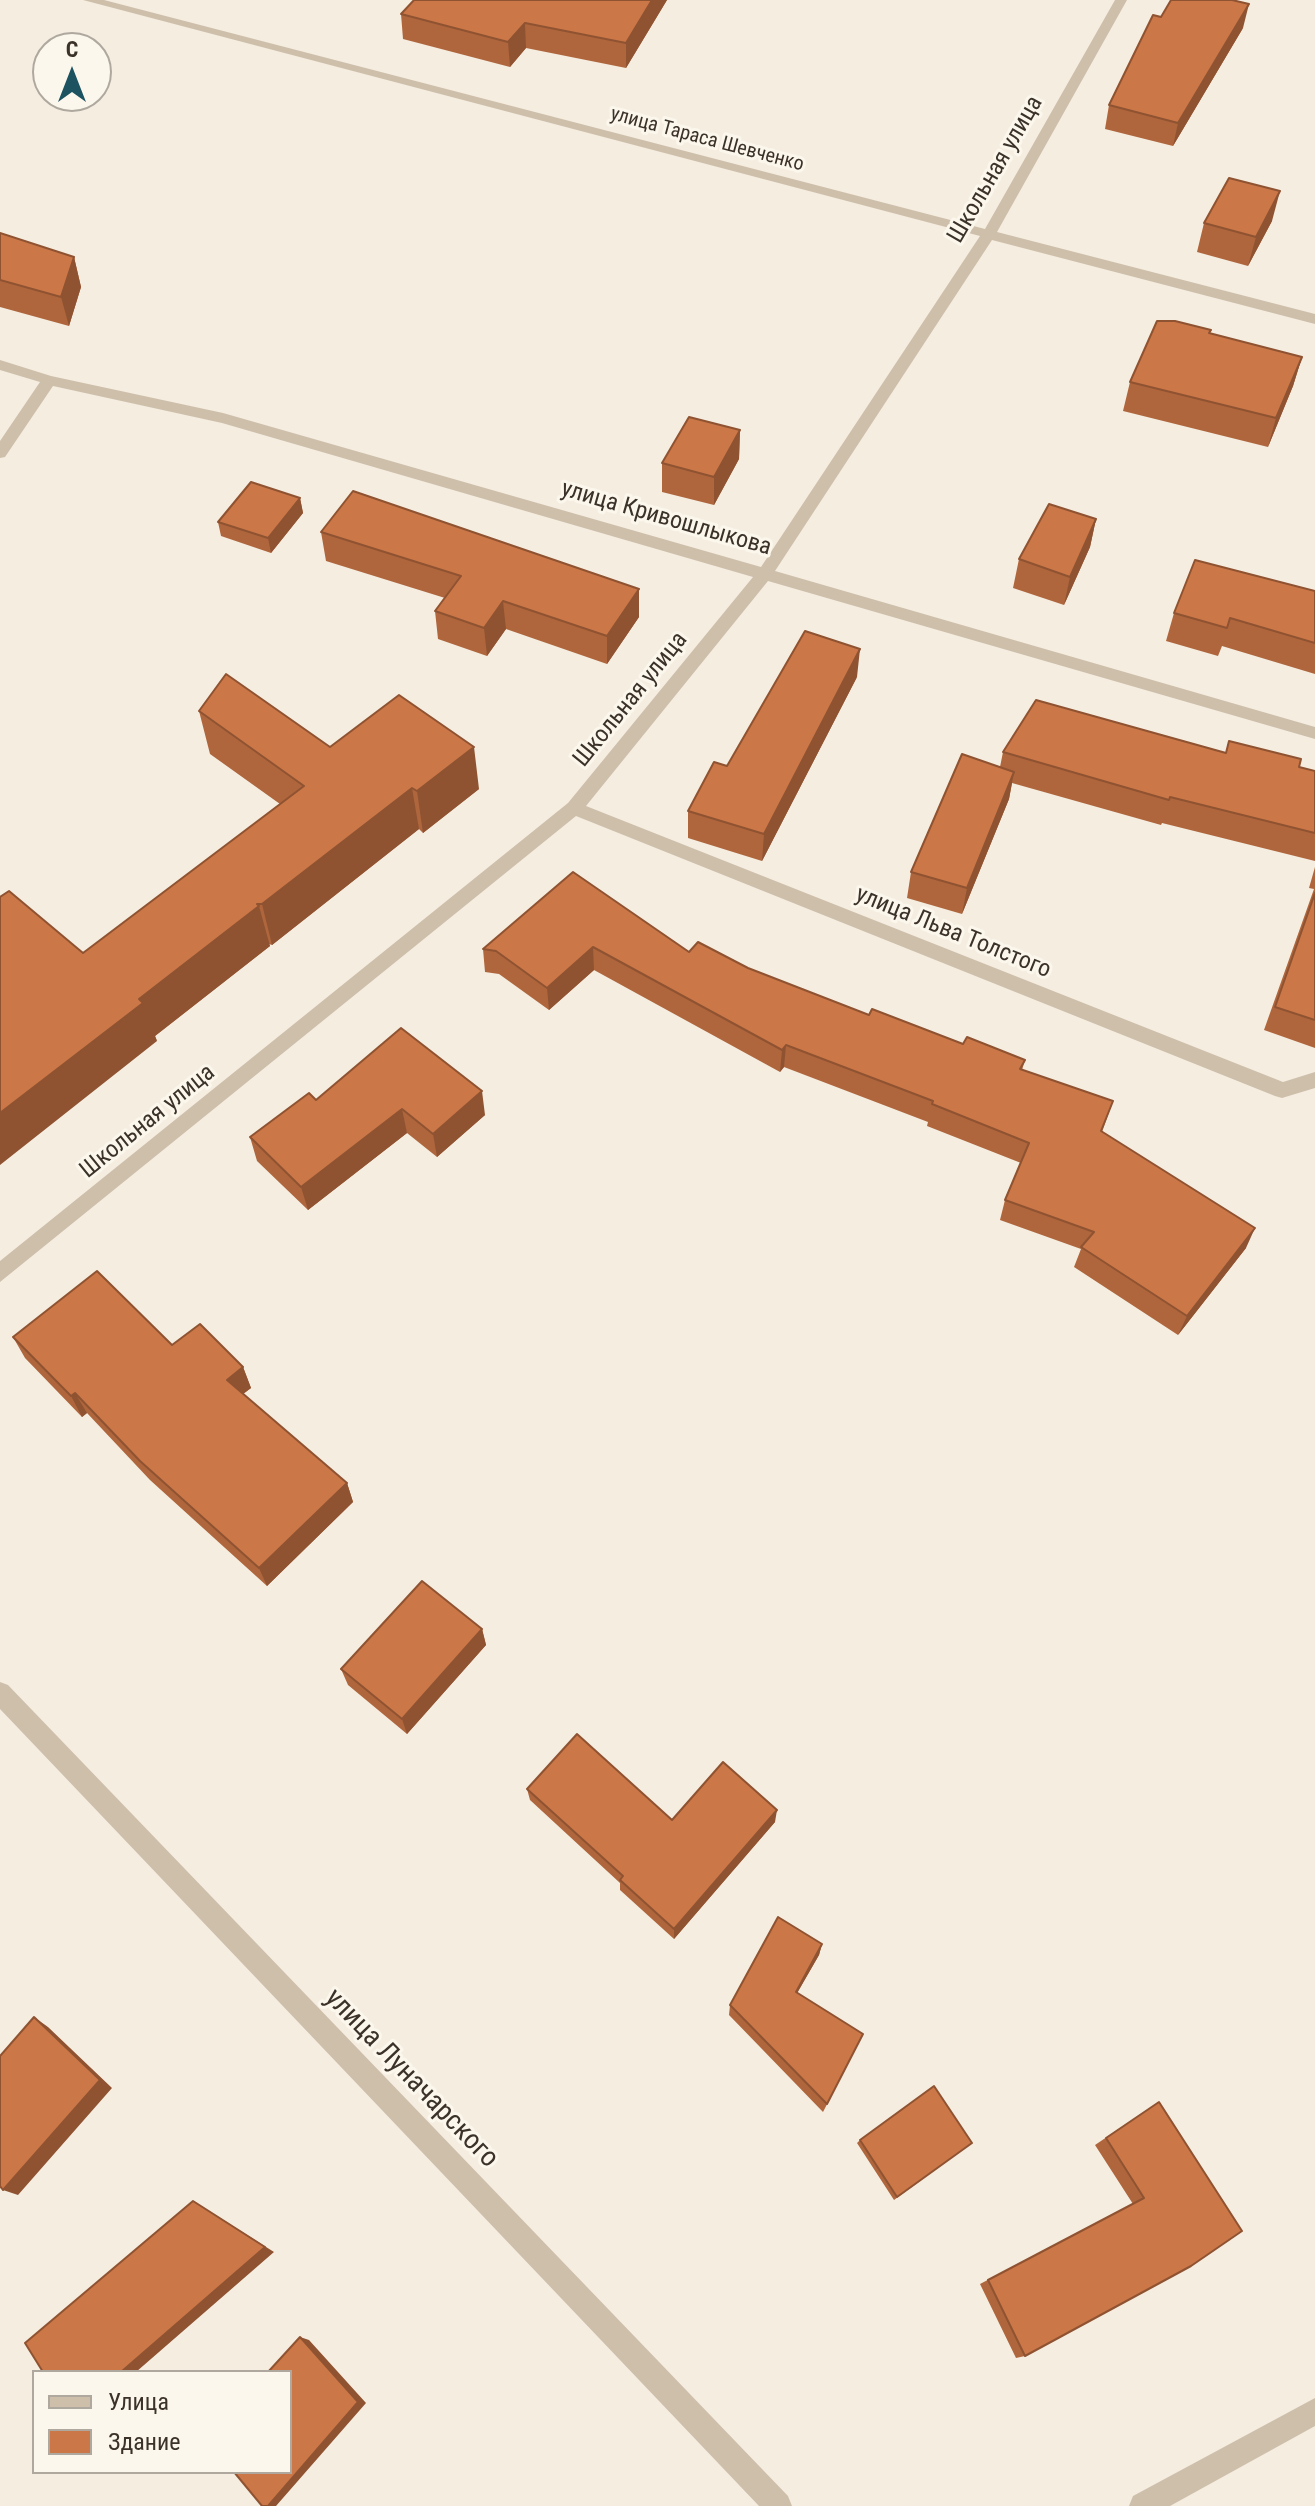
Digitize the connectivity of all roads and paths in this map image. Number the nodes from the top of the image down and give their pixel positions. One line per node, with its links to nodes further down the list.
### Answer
1 (89, 0): 3 (street, улица Тараса Шевченко)
2 (1121, 0): 3 (street, Школьная улица)
3 (989, 234): 4 (street, улица Тараса Шевченко); 8 (street, Школьная улица)
4 (1315, 319)
5 (0, 365): 6 (street, улица Кривошлыкова)
6 (49, 380): 7 (street); 8 (street, улица Кривошлыкова)
7 (0, 453)
8 (766, 572): 9 (street, улица Кривошлыкова); 10 (street, Школьная улица)
9 (1315, 733)
10 (574, 808): 11 (street, улица Льва Толстого); 12 (street, Школьная улица)
11 (1315, 1080)
12 (0, 1273)
13 (0, 1693): 15 (street, улица Луначарского)
14 (1315, 2411): 16 (street)
15 (778, 2506)
16 (1143, 2506)

